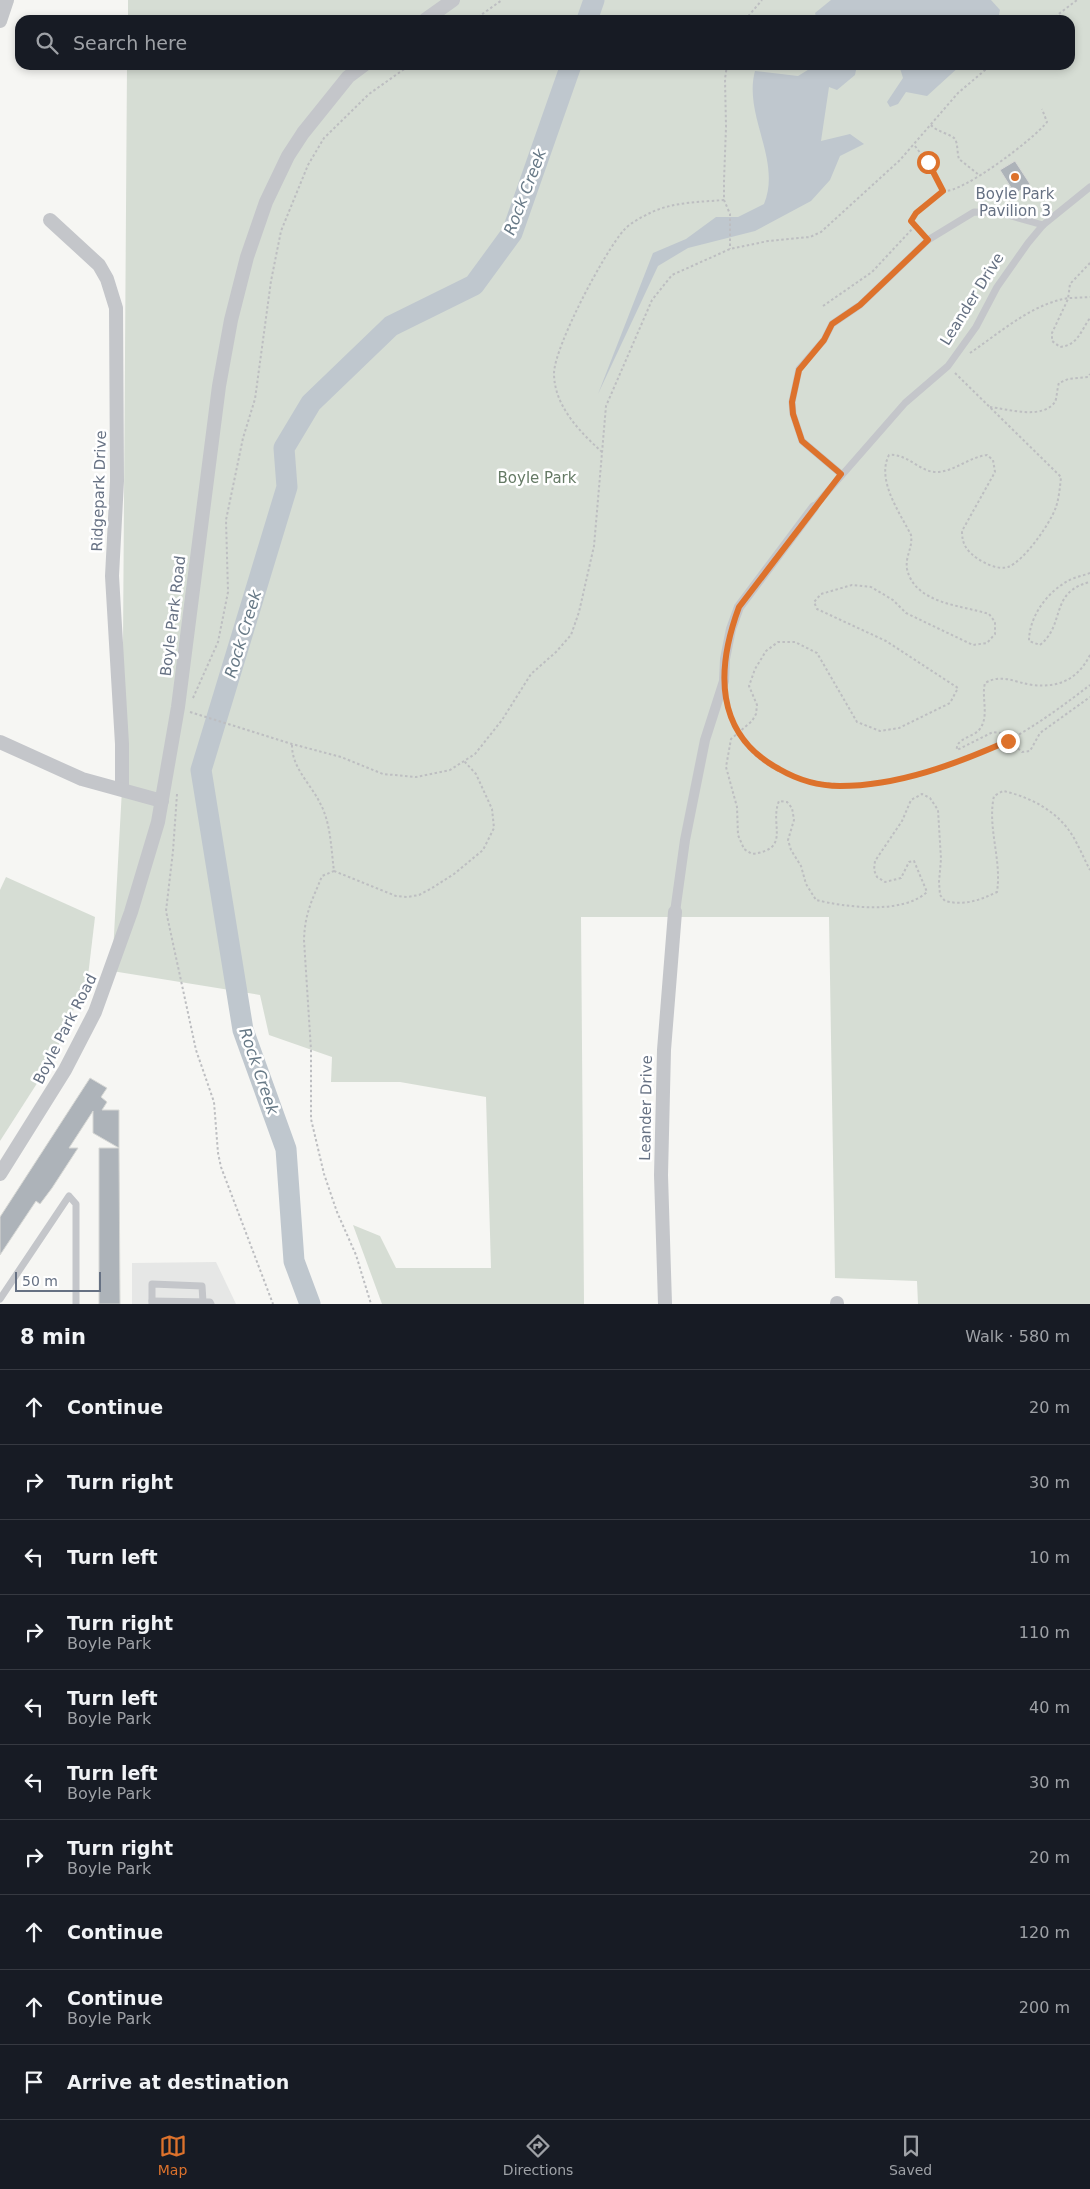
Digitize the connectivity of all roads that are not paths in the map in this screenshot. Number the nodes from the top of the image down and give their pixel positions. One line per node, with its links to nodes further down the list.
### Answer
1 (7, 0): 4 (street)
2 (453, 0): 3 (street)
3 (432, 15)
4 (0, 21)
5 (357, 70): 13 (street, Boyle Park Road)
6 (1090, 187): 8 (lane, Leander Drive)
7 (50, 220): 12 (street, Ridgepark Drive)
8 (1043, 225): 9 (lane, Leander Drive); 9 (lane)
9 (841, 474): 10 (lane)
10 (814, 507): 14 (street)
11 (0, 742): 12 (street)
12 (122, 789): 13 (street)
13 (162, 801): 15 (street, Boyle Park Road)
14 (675, 912): 21 (street, Leander Drive)
15 (0, 1174)
16 (0, 1299): 19 (lane)
17 (152, 1302): 18 (lane); 18 (lane)
18 (203, 1302): 20 (lane)
19 (76, 1304)
20 (211, 1304)
21 (665, 1304)

